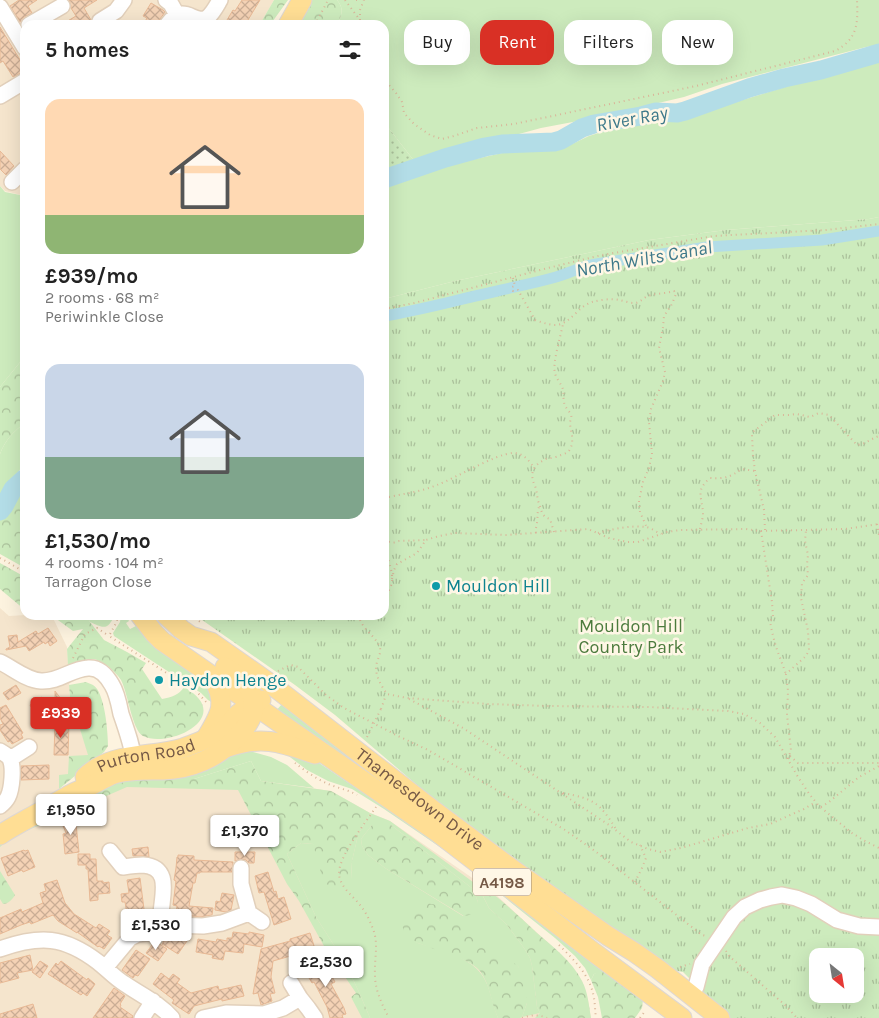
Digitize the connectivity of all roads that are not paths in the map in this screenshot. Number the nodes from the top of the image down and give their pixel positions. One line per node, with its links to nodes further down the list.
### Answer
1 (124, 0): 9 (street)
2 (166, 0): 7 (street)
3 (220, 0): 11 (street)
4 (302, 0): 12 (main road)
5 (62, 6): 8 (street)
6 (0, 7): 13 (street)
7 (172, 19): 10 (street)
8 (38, 20)
9 (102, 20)
10 (200, 20)
11 (206, 20)
12 (291, 20)
13 (20, 30)
14 (20, 84): 15 (street)
15 (0, 96)
16 (20, 174): 17 (street)
17 (12, 182)
18 (144, 620): 22 (main road)
19 (171, 620): 20 (main road)
20 (191, 636): 23 (main road); 24 (main road)
21 (0, 662): 30 (street)
22 (212, 676): 24 (main road); 25 (main road, Purton Road)
23 (291, 699): 24 (main road, Purton Road); 44 (main road, Thamesdown Drive / A4198)
24 (253, 704): 25 (main road, Purton Road); 27 (main road, Purton Road); 29 (main road, Thamesdown Drive / A4198)
25 (206, 739): 30 (main road, Purton Road)
26 (29, 747): 28 (street)
27 (225, 748): 29 (main road, Purton Road); 30 (main road, Purton Road)
28 (5, 755): 31 (street)
29 (335, 761): 44 (main road, Thamesdown Drive / A4198)
30 (135, 763): 32 (main road, Purton Road)
31 (0, 806)
32 (0, 834)
33 (110, 851): 37 (street)
34 (241, 868): 35 (street)
35 (249, 913): 36 (street); 37 (street)
36 (262, 922)
37 (162, 926): 40 (street)
38 (879, 927): 44 (street)
39 (0, 949): 40 (street)
40 (105, 968): 43 (street)
41 (291, 983): 42 (street)
42 (300, 998): 47 (street); 48 (street)
43 (153, 1001): 45 (street); 46 (street)
44 (677, 1007): 49 (main road); 50 (main road, Thamesdown Drive / A4198)
45 (142, 1018)
46 (172, 1018)
47 (203, 1018)
48 (315, 1018)
49 (700, 1018)
50 (720, 1018)

